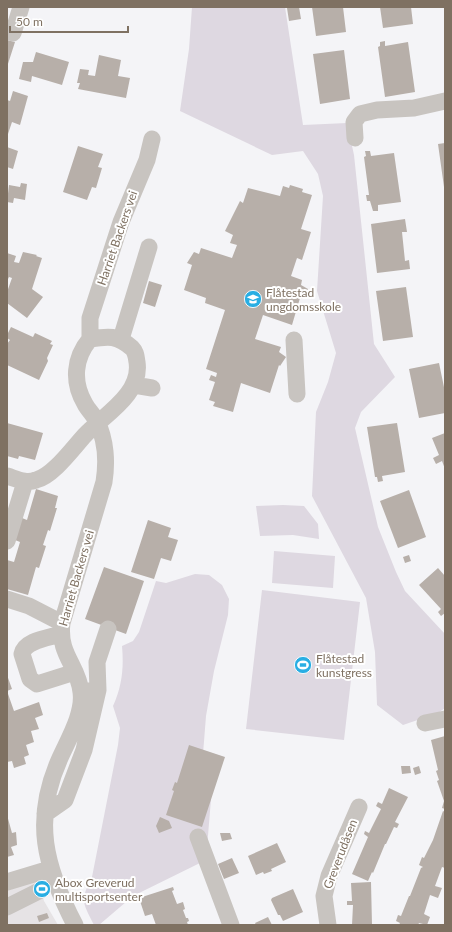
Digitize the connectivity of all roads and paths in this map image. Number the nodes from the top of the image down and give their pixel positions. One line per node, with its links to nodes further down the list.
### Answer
1 (21, 7): 2 (street)
2 (14, 33)
3 (445, 101): 4 (street)
4 (355, 138)
5 (152, 140): 7 (street, Harriet Backers vei)
6 (149, 247): 8 (street)
7 (90, 338): 8 (street); 13 (street, Harriet Backers vei)
8 (121, 339): 10 (street)
9 (294, 340): 12 (street)
10 (134, 385): 11 (street); 13 (street)
11 (152, 388)
12 (297, 394)
13 (98, 422): 15 (street); 19 (street, Harriet Backers vei)
14 (7, 476): 15 (street)
15 (25, 482): 16 (street)
16 (7, 541)
17 (7, 599): 19 (street)
18 (108, 628): 21 (street)
19 (61, 629): 20 (street, Harriet Backers vei); 20 (street)
20 (75, 672): 22 (street, Harriet Backers vei)
21 (98, 690): 22 (street); 26 (street)
22 (81, 692): 26 (street, Harriet Backers vei)
23 (445, 719): 24 (street)
24 (425, 723)
25 (359, 807): 34 (street, Greverudåsen)
26 (45, 814): 28 (street, Harriet Backers vei)
27 (198, 837): 33 (street)
28 (50, 869): 29 (street); 32 (street, Harriet Backers vei)
29 (7, 882)
30 (39, 891): 31 (street)
31 (7, 907)
32 (75, 925)
33 (231, 925)
34 (328, 925)

